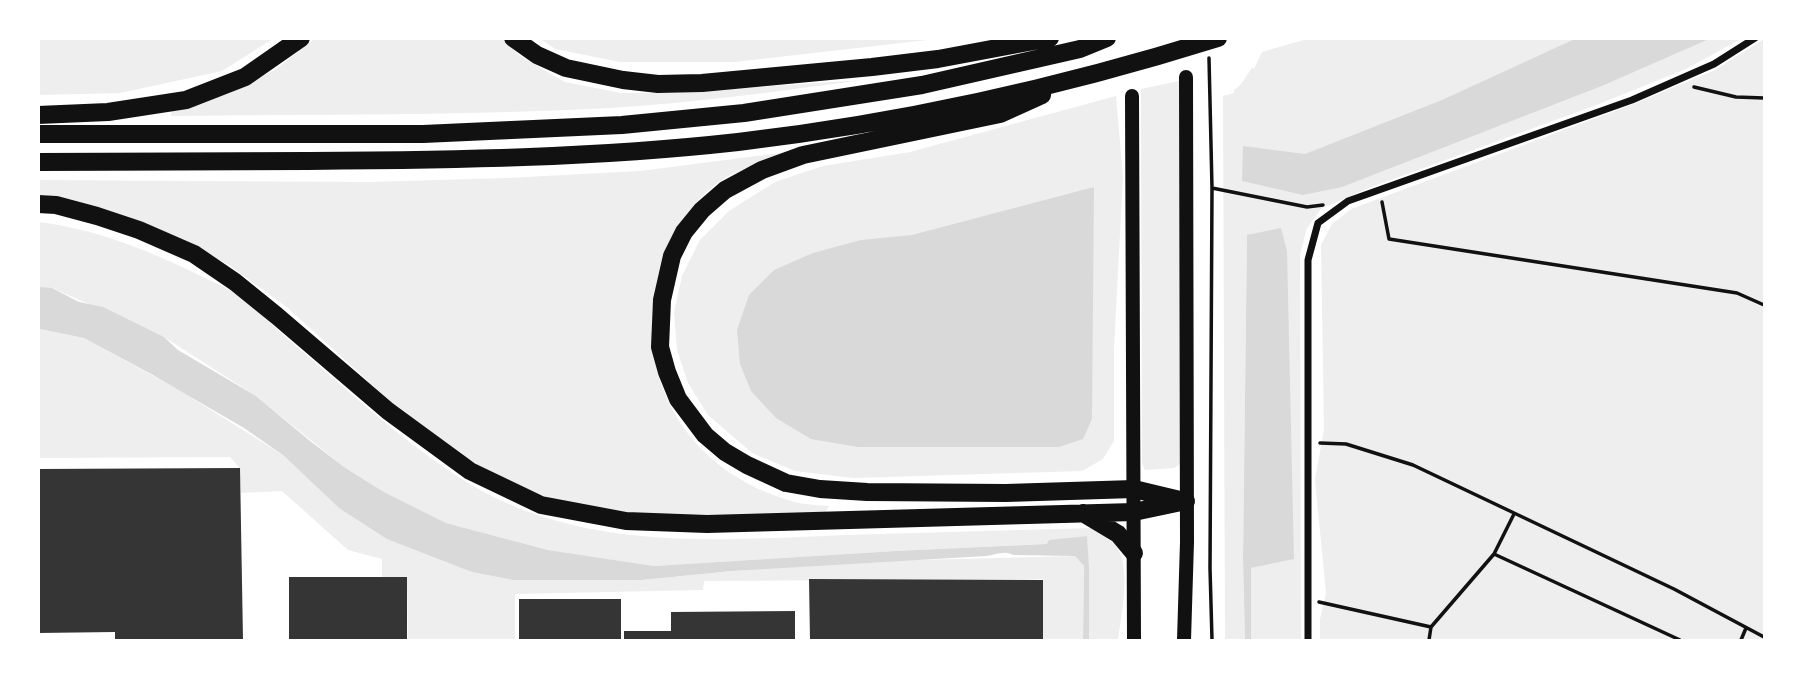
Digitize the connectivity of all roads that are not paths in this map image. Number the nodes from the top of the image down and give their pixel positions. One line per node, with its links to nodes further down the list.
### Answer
1 (301, 38): 10 (highway)
2 (513, 38): 3 (highway)
3 (1050, 38)
4 (1107, 38): 11 (highway)
5 (1755, 38): 21 (street)
6 (1213, 44): 8 (highway)
7 (1186, 77): 15 (main road)
8 (1081, 78): 12 (highway); 14 (highway)
9 (1132, 96): 14 (main road)
10 (38, 115)
11 (38, 134)
12 (38, 162)
13 (38, 204): 17 (highway)
14 (1134, 489): 15 (highway); 16 (main road)
15 (1186, 501): 16 (highway); 20 (main road)
16 (1133, 512): 17 (highway); 18 (main road)
17 (1083, 513): 18 (highway)
18 (1133, 553): 19 (main road)
19 (1134, 640)
20 (1184, 640)
21 (1308, 640)

